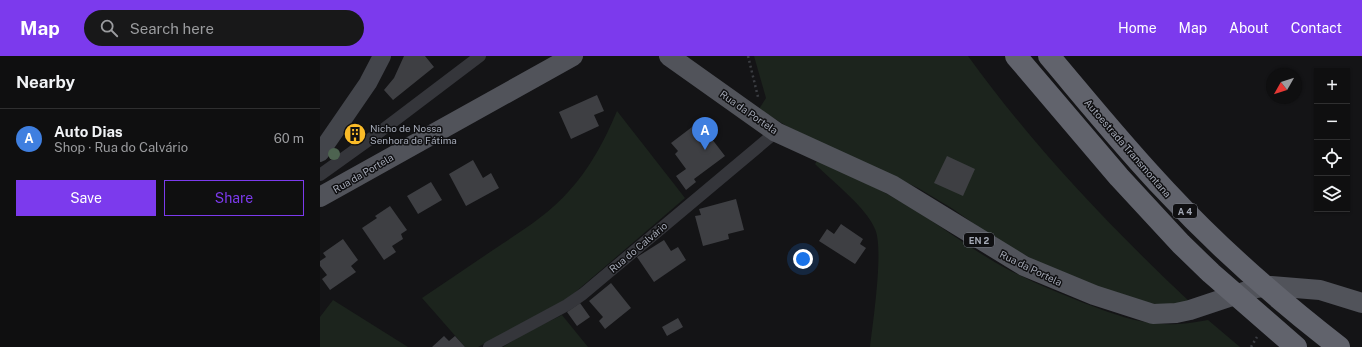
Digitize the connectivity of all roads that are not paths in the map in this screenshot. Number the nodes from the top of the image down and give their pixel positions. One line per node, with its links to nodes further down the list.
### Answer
1 (382, 56): 8 (street)
2 (480, 56): 9 (street)
3 (573, 56): 10 (main road, Rua da Portela)
4 (669, 56): 7 (main road, Rua da Portela / EN 2)
5 (1016, 56): 13 (highway, A 4, bridge)
6 (1049, 56): 14 (highway, Autoestrada Transmontana / A 4, bridge)
7 (776, 132): 11 (main road, Rua da Portela / EN 2); 12 (street, Rua do Calvário)
8 (320, 153)
9 (320, 174)
10 (320, 197)
11 (1362, 303)
12 (489, 347)
13 (1296, 347)
14 (1339, 347)

